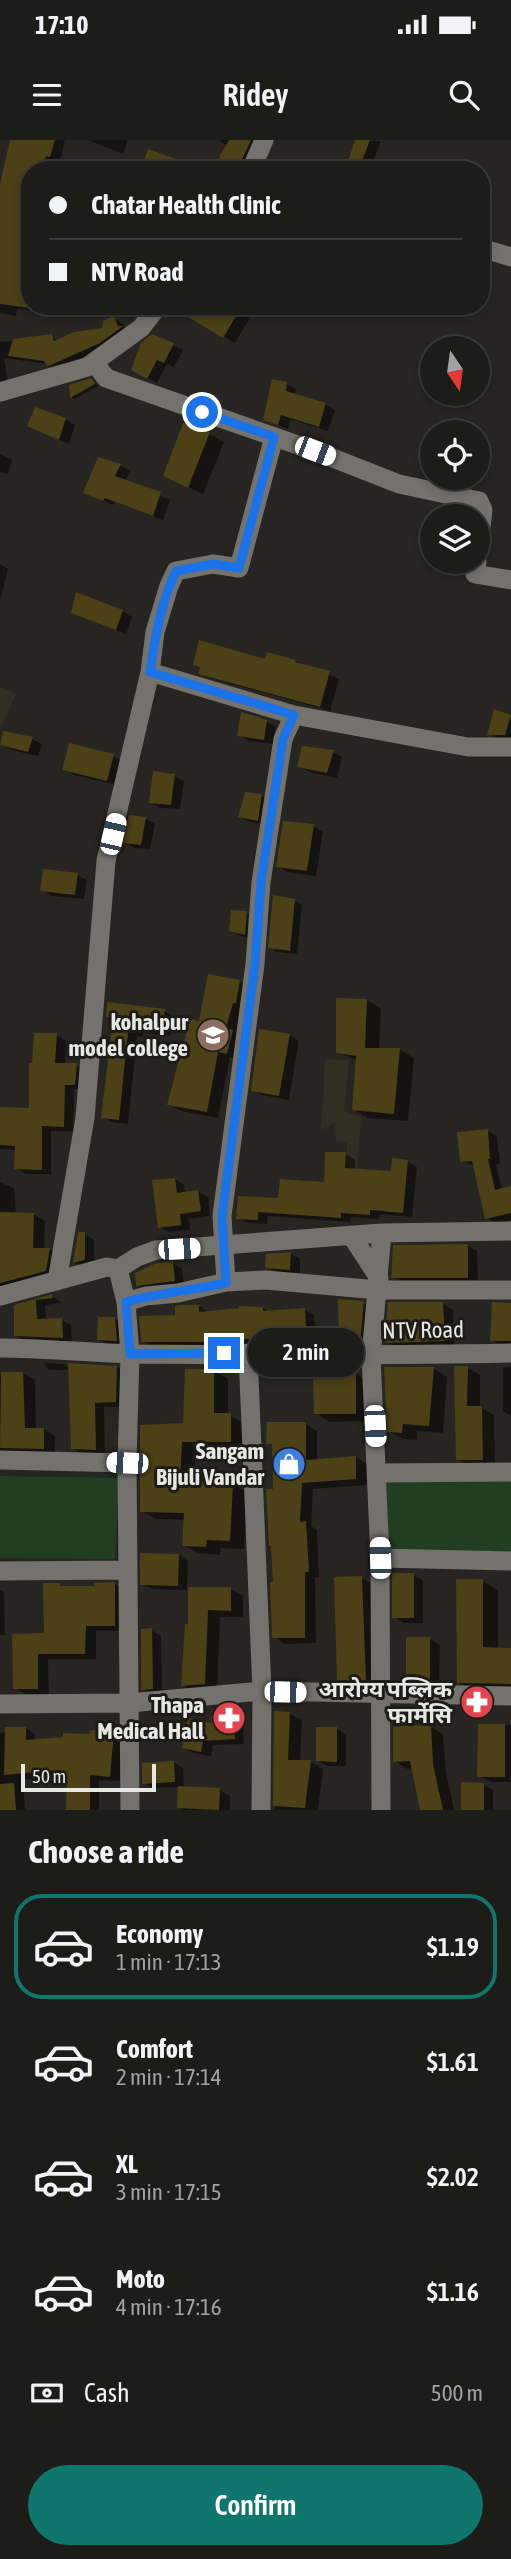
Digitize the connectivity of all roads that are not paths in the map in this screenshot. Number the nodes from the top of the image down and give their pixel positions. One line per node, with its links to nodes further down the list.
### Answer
1 (264, 140): 2 (street)
2 (255, 161)
3 (490, 251): 4 (street)
4 (511, 257)
5 (151, 315): 6 (street)
6 (94, 362): 7 (street); 8 (street)
7 (0, 392)
8 (274, 437): 9 (street); 12 (street)
9 (481, 504)
10 (475, 574): 11 (street)
11 (511, 580)
12 (150, 672): 13 (street); 20 (street)
13 (294, 715): 14 (street); 18 (street)
14 (511, 747)
15 (511, 1231): 16 (street)
16 (382, 1233): 17 (street); 22 (street)
17 (351, 1235): 18 (street); 22 (street)
18 (225, 1246): 19 (street); 21 (street)
19 (118, 1269): 20 (street); 25 (street)
20 (57, 1282): 24 (street)
21 (226, 1283): 22 (street); 25 (street)
22 (378, 1284): 23 (street); 30 (street)
23 (511, 1290)
24 (0, 1296)
25 (126, 1302): 29 (street)
26 (0, 1348): 29 (street, NTV Road)
27 (248, 1353): 29 (street, NTV Road); 30 (street, NTV Road); 39 (street)
28 (511, 1353): 30 (street, NTV Road)
29 (130, 1354): 32 (street)
30 (372, 1356): 33 (street)
31 (0, 1460): 32 (street)
32 (127, 1463): 37 (street)
33 (377, 1472): 34 (street); 35 (street)
34 (511, 1472)
35 (380, 1558): 36 (street); 40 (street)
36 (511, 1561)
37 (127, 1570): 38 (street); 42 (street)
38 (0, 1571)
39 (262, 1692): 40 (street); 42 (street); 45 (street)
40 (380, 1693): 41 (street); 46 (street)
41 (511, 1696)
42 (129, 1703): 43 (street); 44 (street)
43 (0, 1704)
44 (130, 1810)
45 (261, 1810)
46 (381, 1810)

